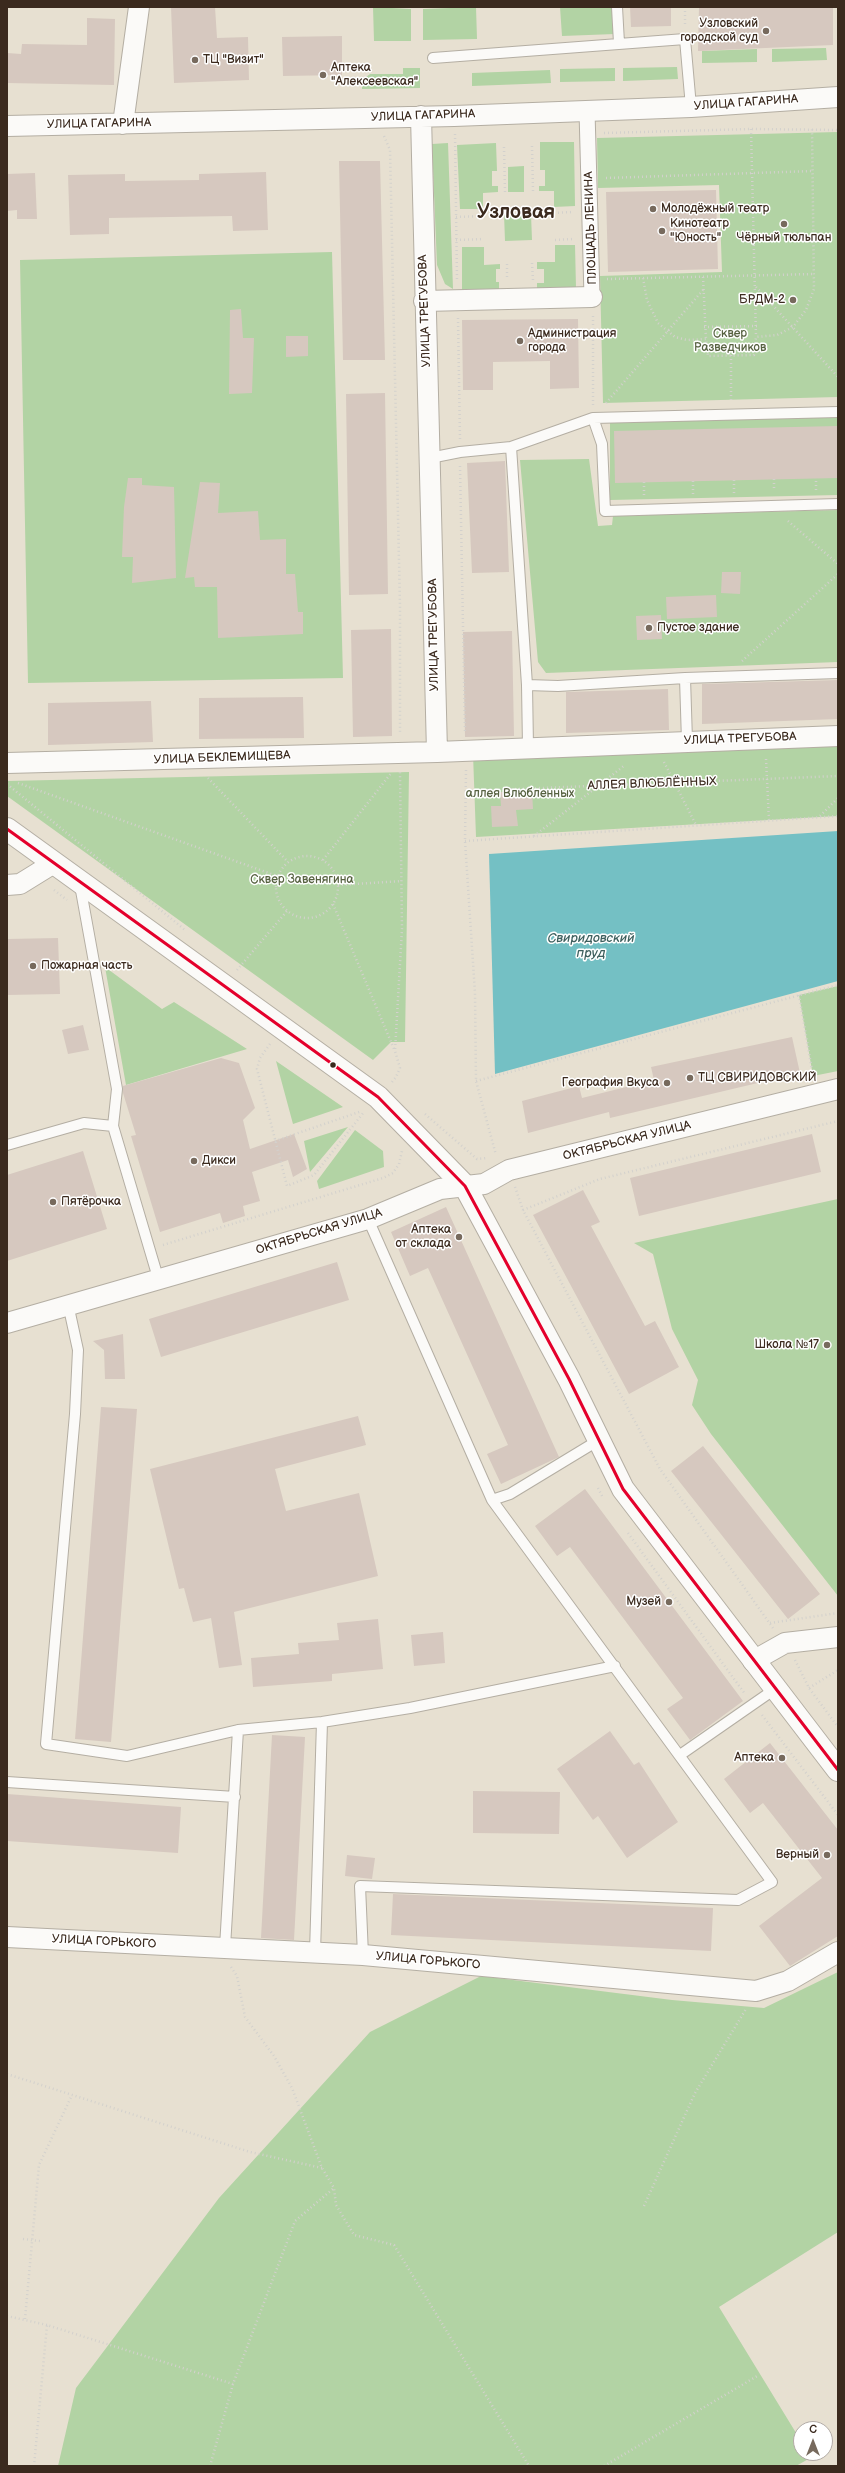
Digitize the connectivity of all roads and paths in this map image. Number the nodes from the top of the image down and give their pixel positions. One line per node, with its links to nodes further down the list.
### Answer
1 (139, 7): 11 (street)
2 (617, 7): 3 (lane)
3 (619, 43): 4 (lane); 6 (lane)
4 (433, 58)
5 (838, 97): 6 (street, УЛИЦА ГАГАРИНА)
6 (691, 107): 7 (street, УЛИЦА ГАГАРИНА)
7 (587, 111): 9 (street, УЛИЦА ГАГАРИНА); 16 (street, ПЛОЩАДЬ ЛЕНИНА)
8 (421, 116): 9 (street, УЛИЦА ГАГАРИНА); 10 (street, УЛИЦА ГАГАРИНА); 36 (street, УЛИЦА ТРЕГУБОВА)
9 (454, 116): 25 (path)
10 (383, 117): 11 (street, УЛИЦА ГАГАРИНА); 66 (path)
11 (123, 124): 12 (street, УЛИЦА ГАГАРИНА)
12 (7, 126)
13 (751, 129): 14 (path); 16 (path); 20 (path)
14 (812, 129): 15 (path); 19 (path)
15 (838, 130)
16 (588, 133): 21 (street, ПЛОЩАДЬ ЛЕНИНА)
17 (532, 146): 22 (path)
18 (504, 147): 23 (path)
19 (813, 171): 20 (path); 28 (path)
20 (752, 173): 21 (path); 29 (path)
21 (590, 178): 33 (street, ПЛОЩАДЬ ЛЕНИНА)
22 (533, 191)
23 (505, 192)
24 (483, 216): 25 (path)
25 (456, 217): 27 (path)
26 (484, 239): 27 (path)
27 (456, 240): 35 (path)
28 (814, 274): 29 (path); 39 (path)
29 (755, 275): 30 (path); 32 (path)
30 (703, 277): 31 (path); 34 (path)
31 (643, 278): 33 (path); 40 (path)
32 (755, 287): 37 (path); 39 (path)
33 (593, 288): 35 (street, ПЛОЩАДЬ ЛЕНИНА); 47 (path)
34 (703, 290): 38 (path); 40 (path)
35 (458, 300): 36 (street, ПЛОЩАДЬ ЛЕНИНА); 49 (path)
36 (424, 301): 50 (street, УЛИЦА ТРЕГУБОВА)
37 (756, 326): 38 (path); 41 (path)
38 (704, 327): 42 (path)
39 (793, 327): 41 (path); 44 (path)
40 (665, 331): 42 (path); 47 (path)
41 (756, 337): 43 (path)
42 (706, 340): 43 (path)
43 (731, 355): 46 (path)
44 (838, 377)
45 (838, 412): 46 (lane)
46 (731, 415): 47 (lane)
47 (593, 418): 48 (lane); 52 (lane)
48 (511, 447): 49 (lane); 58 (lane)
49 (460, 452): 50 (lane); 64 (path)
50 (430, 458): 65 (street, УЛИЦА ТРЕГУБОВА)
51 (838, 504): 52 (lane)
52 (772, 506): 53 (path)
53 (838, 564)
54 (838, 574): 56 (path)
55 (838, 673): 56 (lane)
56 (725, 676): 57 (lane)
57 (685, 678): 58 (lane); 61 (lane)
58 (527, 685): 63 (lane)
59 (838, 736): 60 (street, УЛИЦА ТРЕГУБОВА)
60 (766, 738): 61 (street, УЛИЦА ТРЕГУБОВА); 71 (path)
61 (686, 741): 62 (street, УЛИЦА ТРЕГУБОВА)
62 (654, 742): 63 (street, УЛИЦА ТРЕГУБОВА); 73 (path)
63 (528, 747): 64 (street, УЛИЦА ТРЕГУБОВА)
64 (466, 750): 65 (street, УЛИЦА ТРЕГУБОВА); 75 (path)
65 (437, 752): 66 (street, УЛИЦА БЕКЛЕМИЩЕВА)
66 (400, 757): 67 (street, УЛИЦА БЕКЛЕМИЩЕВА); 84 (path); 90 (path)
67 (190, 759): 69 (street, УЛИЦА БЕКЛЕМИЩЕВА); 85 (path)
68 (629, 762): 74 (path)
69 (7, 764)
70 (838, 776): 71 (path, АЛЛЕЯ ВЛЮБЛЁННЫХ)
71 (767, 779): 73 (path, АЛЛЕЯ ВЛЮБЛЁННЫХ); 79 (path)
72 (14, 782): 88 (path)
73 (674, 783): 74 (path, АЛЛЕЯ ВЛЮБЛЁННЫХ); 80 (path)
74 (598, 786): 75 (path, АЛЛЕЯ ВЛЮБЛЁННЫХ); 82 (path)
75 (467, 792): 83 (path)
76 (838, 798): 78 (path)
77 (838, 816): 78 (path)
78 (820, 817): 79 (path)
79 (769, 820): 80 (path)
80 (696, 825): 82 (path)
81 (7, 829): 86 (main road)
82 (534, 836): 83 (path)
83 (465, 841): 104 (path)
84 (323, 860): 85 (path); 92 (path)
85 (288, 862): 88 (path)
86 (54, 863): 87 (street); 89 (main road)
87 (34, 876): 91 (street); 95 (path)
88 (277, 876): 94 (path)
89 (79, 879): 95 (lane); 106 (main road)
90 (402, 881): 92 (path); 102 (path)
91 (7, 885)
92 (338, 885): 93 (path)
93 (333, 904): 94 (path); 102 (path)
94 (287, 911): 96 (path)
95 (87, 915): 108 (lane)
96 (235, 972)
97 (838, 985): 98 (path)
98 (800, 995): 103 (path); 104 (path)
99 (266, 1040): 100 (path)
100 (271, 1043): 101 (path); 109 (path)
101 (278, 1048)
102 (395, 1051): 106 (path)
103 (813, 1076)
104 (476, 1081): 112 (path)
105 (838, 1089): 113 (street, ОКТЯБРЬСКАЯ УЛИЦА)
106 (368, 1104): 109 (path); 109 (path); 113 (main road)
107 (838, 1121): 125 (path)
108 (113, 1126): 110 (lane); 115 (lane)
109 (276, 1141)
110 (7, 1145)
111 (408, 1155): 115 (path)
112 (496, 1155)
113 (465, 1186): 114 (street, ОКТЯБРЬСКАЯ УЛИЦА); 119 (main road)
114 (368, 1219): 116 (street, ОКТЯБРЬСКАЯ УЛИЦА); 121 (lane)
115 (149, 1248): 116 (lane)
116 (159, 1281): 117 (street, ОКТЯБРЬСКАЯ УЛИЦА)
117 (68, 1304): 118 (street, ОКТЯБРЬСКАЯ УЛИЦА); 136 (lane)
118 (7, 1323)
119 (599, 1440): 121 (lane); 128 (main road)
120 (597, 1487): 122 (path)
121 (492, 1500): 129 (lane)
122 (605, 1501)
123 (624, 1526): 133 (path)
124 (838, 1613): 125 (path)
125 (770, 1623): 127 (path)
126 (838, 1636): 127 (street)
127 (785, 1643): 128 (street); 131 (path)
128 (753, 1661): 132 (main road)
129 (615, 1666): 134 (lane); 137 (lane)
130 (838, 1670): 131 (path)
131 (809, 1688): 135 (path)
132 (775, 1689): 133 (lane); 138 (main road)
133 (753, 1704): 137 (lane); 141 (path)
134 (322, 1722): 136 (lane); 144 (lane)
135 (838, 1727)
136 (238, 1730): 140 (lane)
137 (680, 1754): 146 (lane)
138 (838, 1770)
139 (7, 1782): 140 (lane)
140 (235, 1797): 143 (lane)
141 (838, 1815)
142 (7, 1937): 143 (street, УЛИЦА ГОРЬКОГО)
143 (221, 1947): 144 (street, УЛИЦА ГОРЬКОГО); 150 (path)
144 (315, 1952): 146 (street, УЛИЦА ГОРЬКОГО)
145 (838, 1952): 147 (street, УЛИЦА ГОРЬКОГО)
146 (363, 1955): 147 (street, УЛИЦА ГОРЬКОГО)
147 (756, 1991): 152 (path)
148 (7, 2074): 149 (path)
149 (72, 2095): 150 (path); 154 (path)
150 (322, 2168): 151 (path)
151 (334, 2188): 160 (path); 163 (path)
152 (644, 2206)
153 (23, 2239): 154 (path)
154 (32, 2240): 155 (path); 157 (path)
155 (40, 2241)
156 (7, 2316): 157 (path)
157 (25, 2319): 158 (path)
158 (47, 2325): 160 (path); 161 (path)
159 (760, 2375): 164 (path)
160 (233, 2384): 162 (path)
161 (34, 2466)
162 (210, 2466)
163 (529, 2466)
164 (604, 2466)

